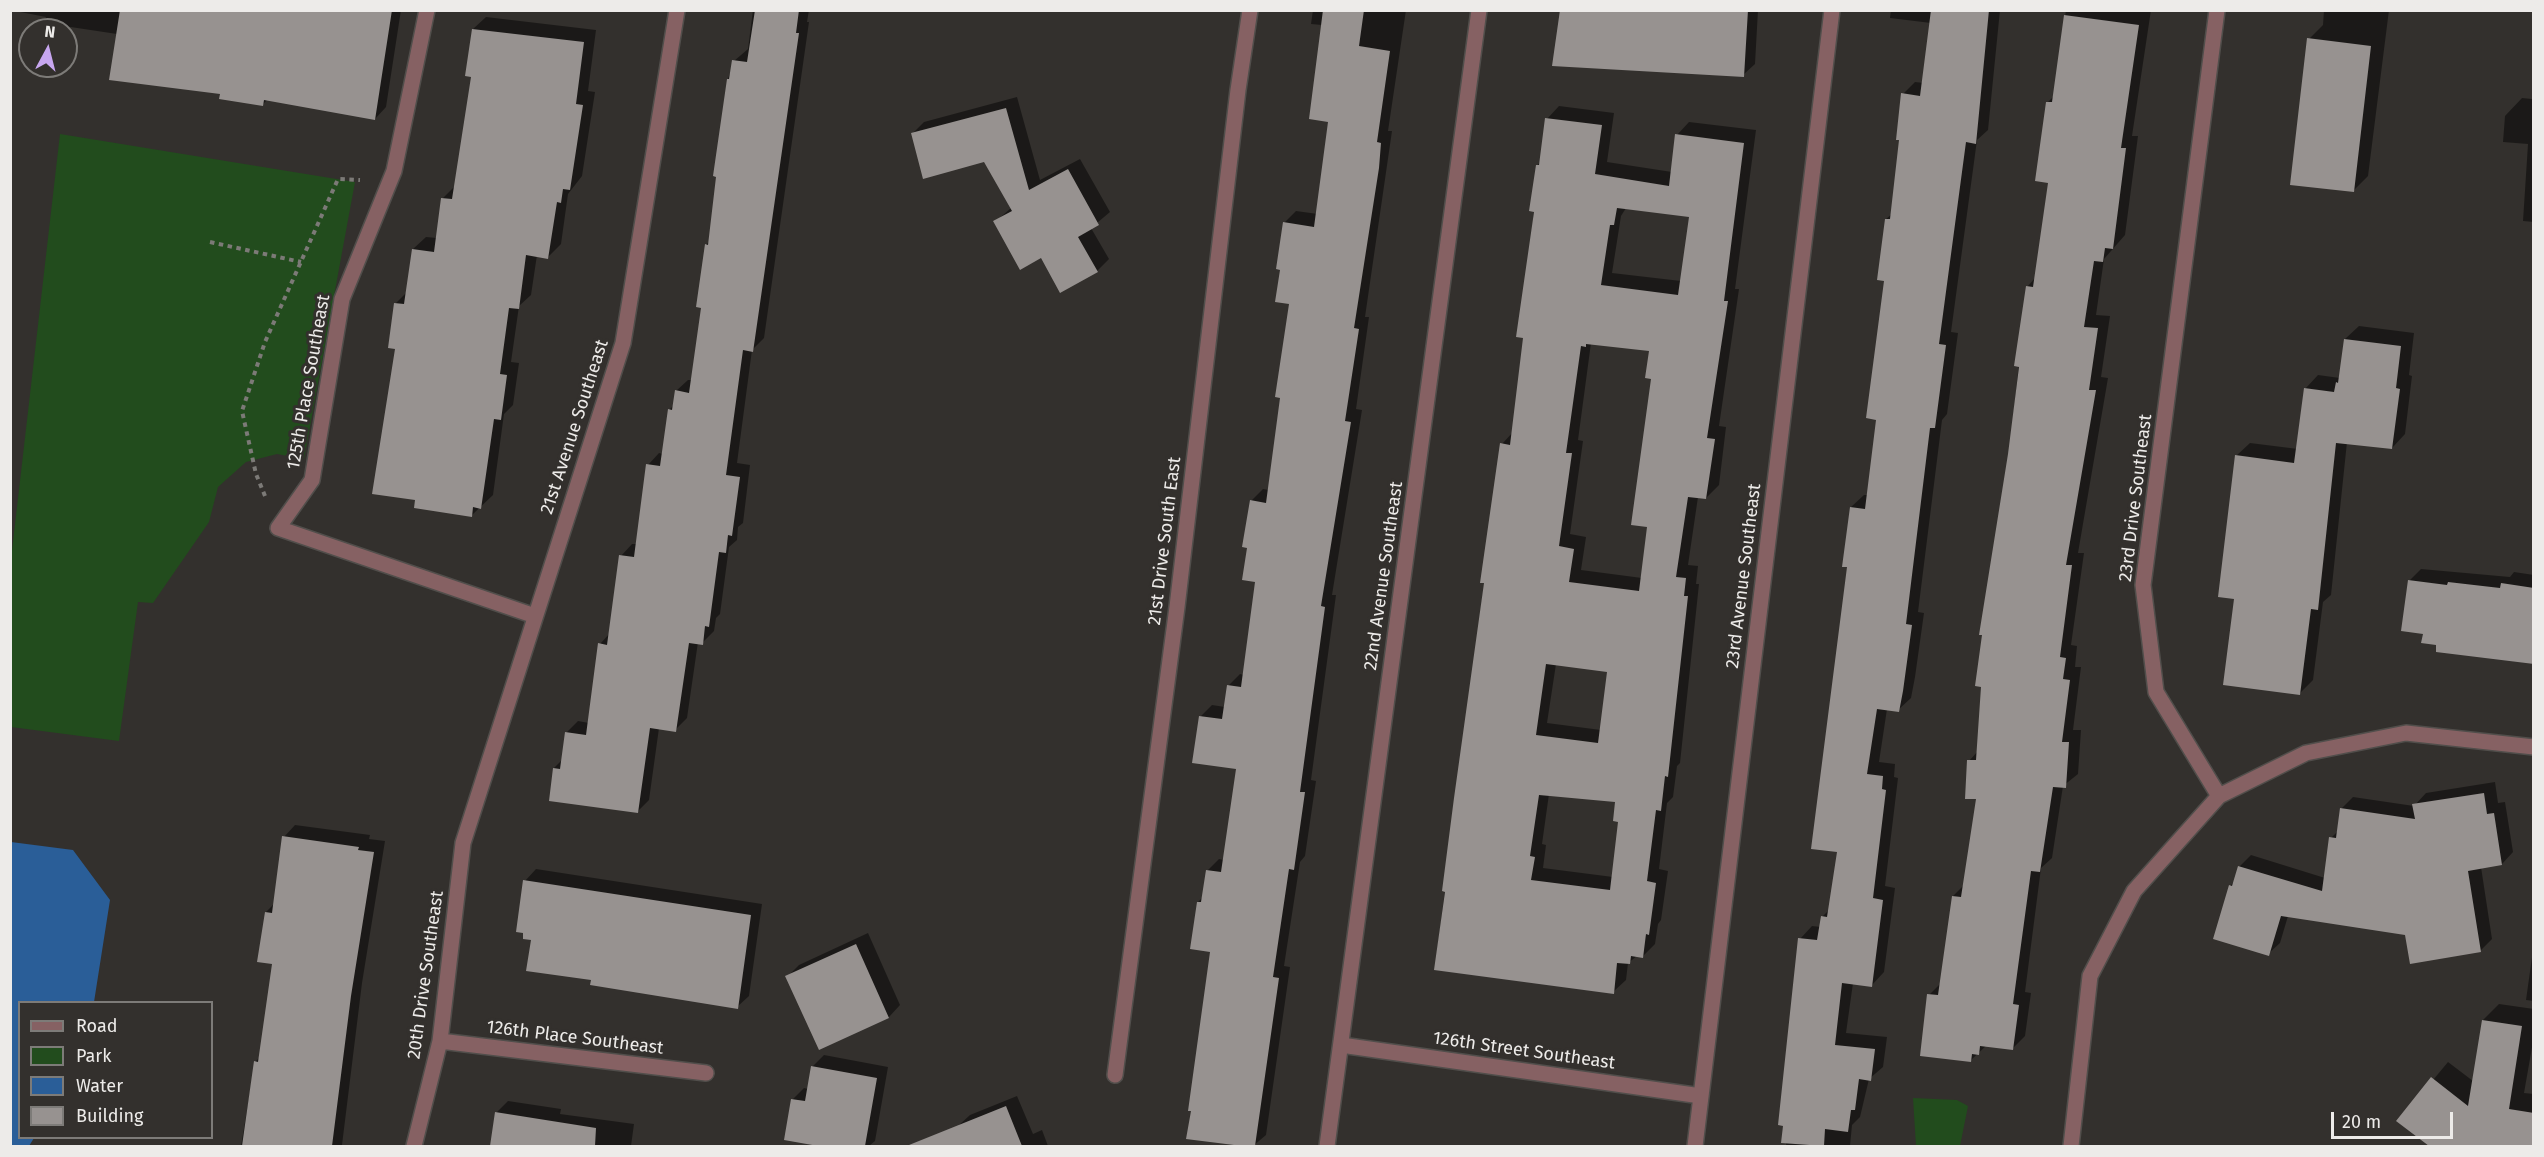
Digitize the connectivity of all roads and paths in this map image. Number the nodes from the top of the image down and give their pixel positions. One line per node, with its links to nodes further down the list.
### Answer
1 (427, 10): 7 (street, 125th Place Southeast)
2 (677, 10): 11 (street, 21st Avenue Southeast)
3 (1250, 10): 18 (street, 21st Drive South East)
4 (1479, 10): 16 (street, 22nd Avenue Southeast)
5 (1832, 10): 19 (street, 23rd Avenue Southeast)
6 (2217, 10): 13 (street, 23rd Drive Southeast)
7 (391, 180): 9 (path); 10 (street, 125th Place Southeast)
8 (210, 242): 9 (path)
9 (301, 262): 10 (path)
10 (278, 528): 11 (street)
11 (536, 616): 14 (street, 21st Avenue Southeast)
12 (2534, 747): 13 (street)
13 (2219, 796): 23 (street)
14 (463, 843): 15 (street, 20th Drive Southeast)
15 (440, 1041): 17 (street, 126th Place Southeast); 20 (street, 20th Drive Southeast)
16 (1341, 1045): 19 (street, 126th Street Southeast); 21 (street, 22nd Avenue Southeast)
17 (706, 1073)
18 (1115, 1075)
19 (1701, 1096): 22 (street, 23rd Avenue Southeast)
20 (414, 1146)
21 (1327, 1146)
22 (1695, 1146)
23 (2071, 1146)

